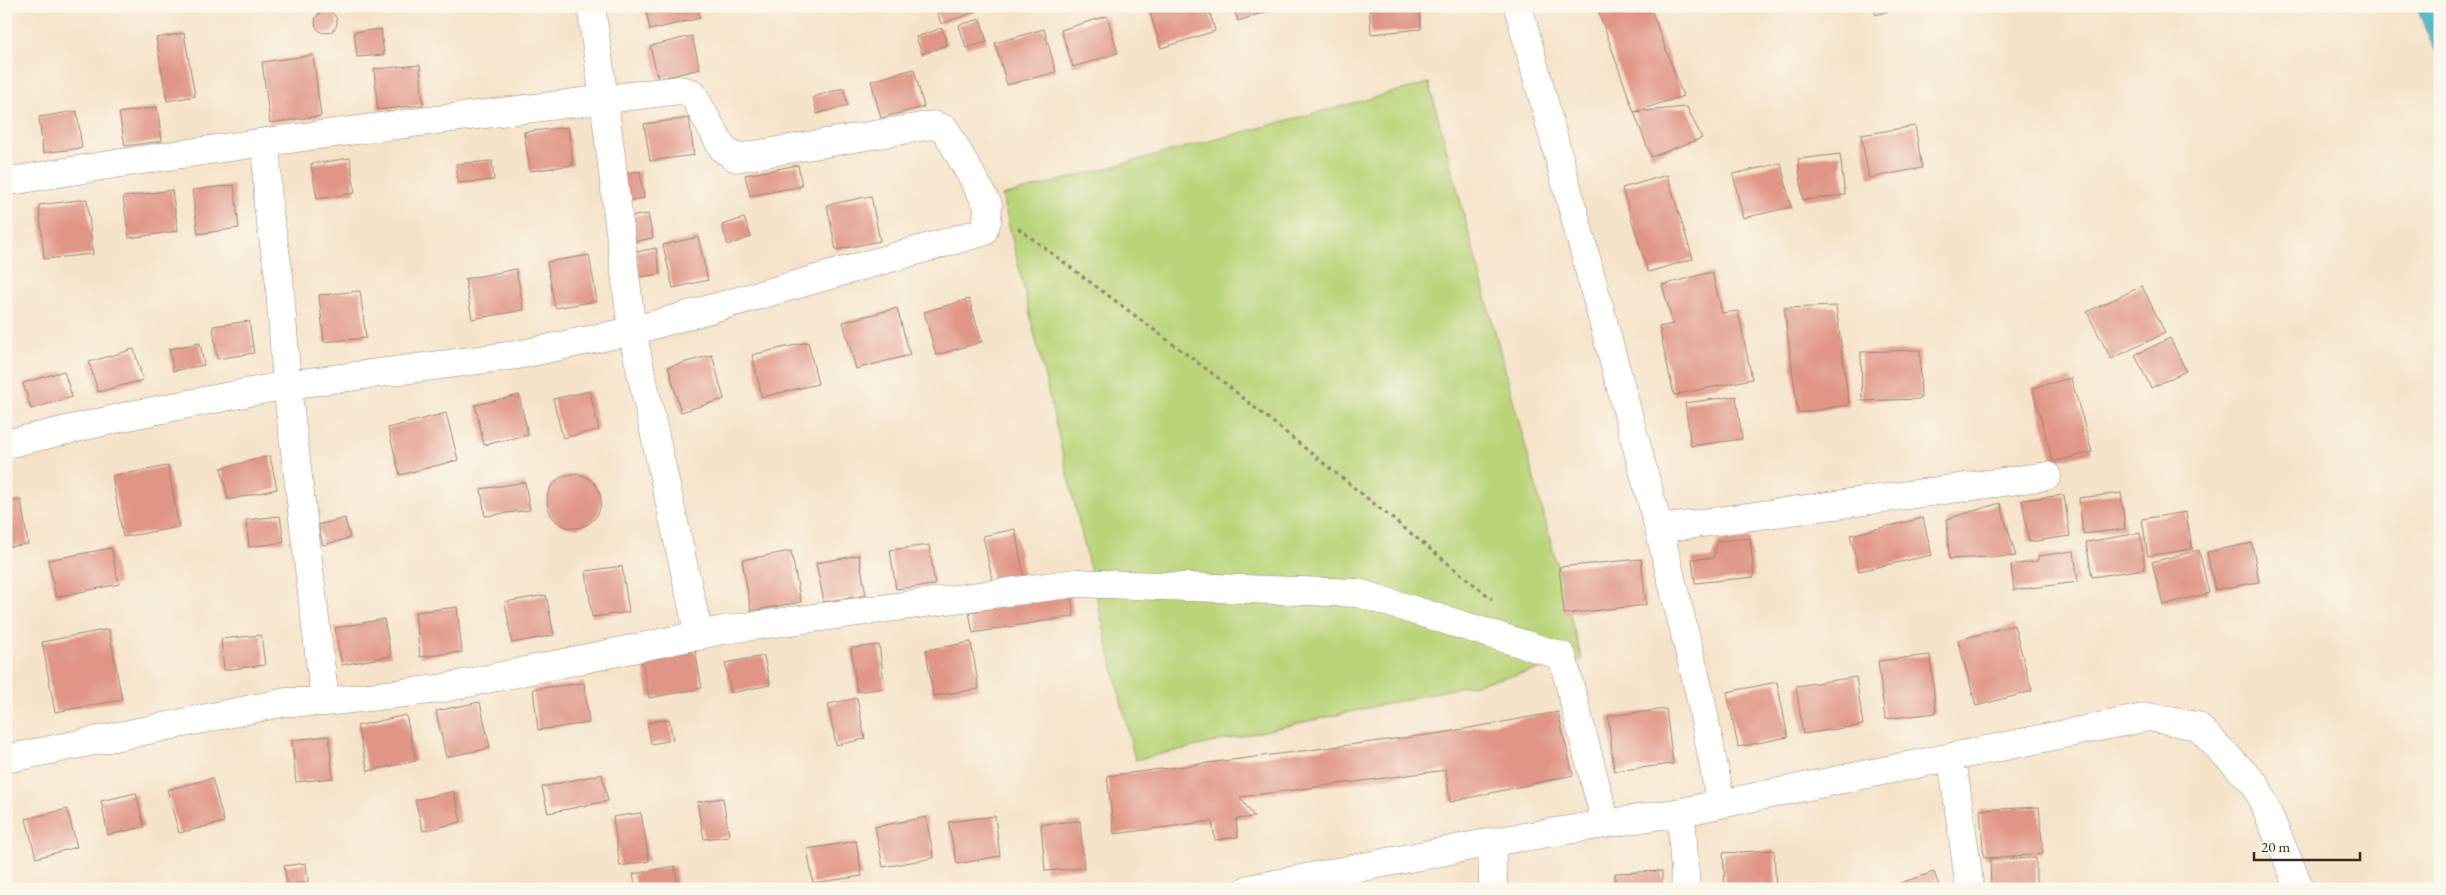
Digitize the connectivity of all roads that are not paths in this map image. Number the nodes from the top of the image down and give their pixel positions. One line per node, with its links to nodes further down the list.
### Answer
1 (591, 6): 3 (street)
2 (1518, 6): 10 (street)
3 (604, 100): 4 (street); 6 (street); 6 (street)
4 (266, 143): 5 (street); 7 (street)
5 (6, 182)
6 (632, 331): 7 (street); 11 (street)
7 (287, 385): 8 (street); 12 (street)
8 (6, 444)
9 (2047, 476): 10 (street)
10 (1659, 529): 15 (street)
11 (699, 636): 12 (street); 17 (street)
12 (325, 702): 13 (street)
13 (6, 759)
14 (1952, 759): 15 (street); 22 (street); 23 (street)
15 (1721, 804): 16 (street)
16 (1681, 812): 17 (street); 21 (street)
17 (1606, 824): 18 (street)
18 (1492, 842): 19 (street); 20 (street)
19 (1249, 889)
20 (1493, 889)
21 (1686, 889)
22 (1970, 889)
23 (2300, 889)

